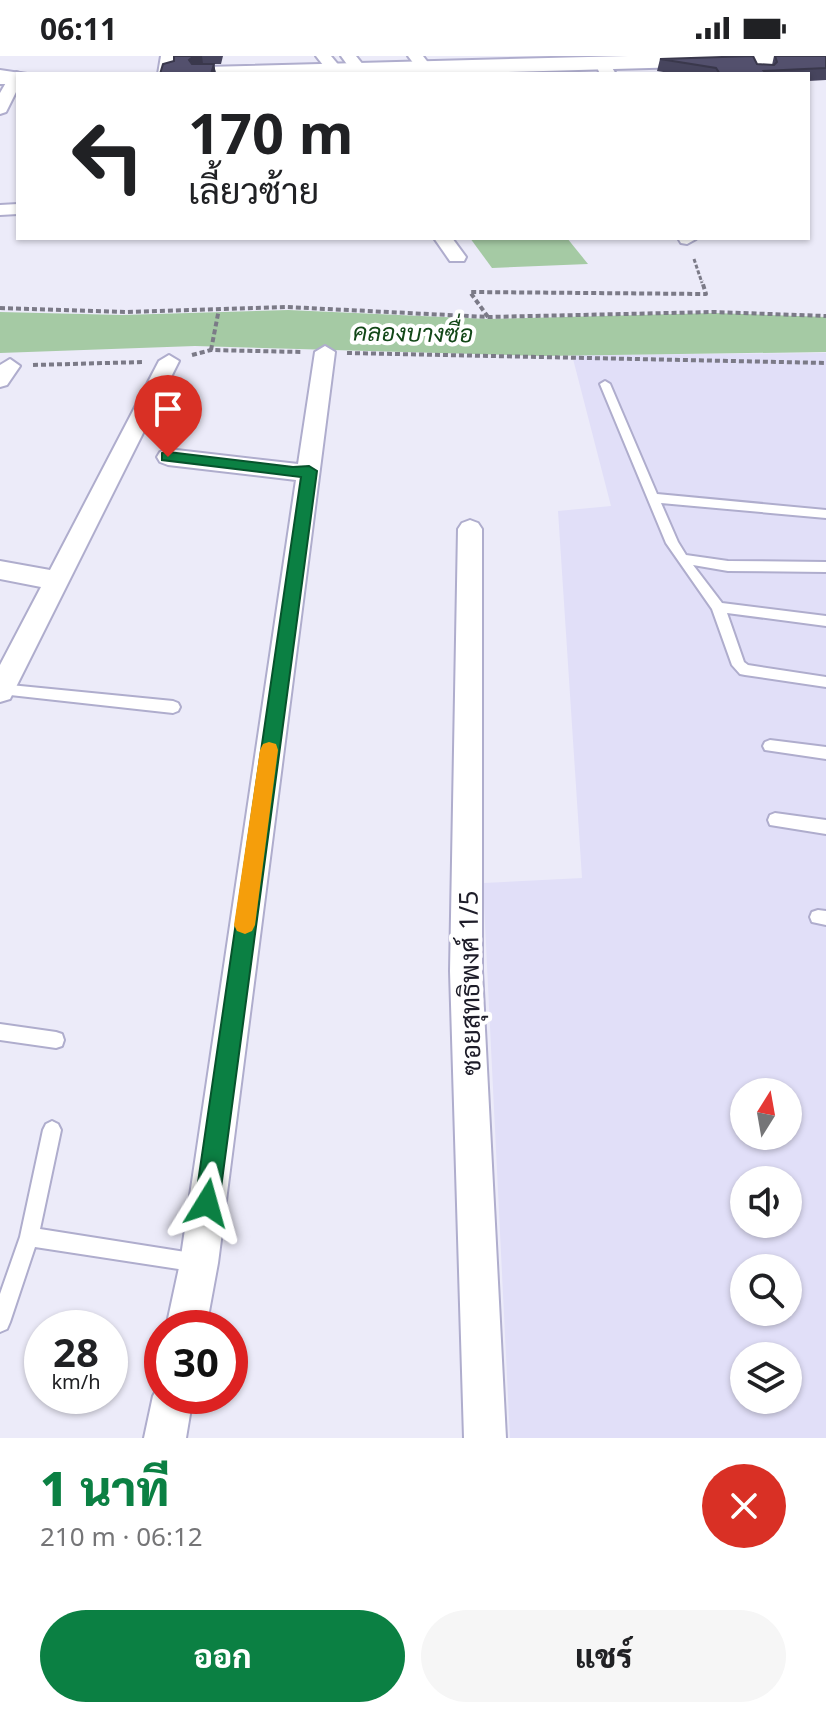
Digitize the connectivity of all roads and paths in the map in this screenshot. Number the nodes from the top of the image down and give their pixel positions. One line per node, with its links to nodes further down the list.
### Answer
1 (826, 57): 4 (street)
2 (635, 59): 4 (street); 5 (street)
3 (420, 62): 5 (street); 6 (street)
4 (752, 62)
5 (593, 64)
6 (341, 66): 7 (street)
7 (289, 72)
8 (11, 73): 9 (street)
9 (0, 109)
10 (444, 240): 12 (street)
11 (688, 240): 16 (path)
12 (457, 257)
13 (0, 308): 14 (path)
14 (219, 309): 16 (path); 17 (path)
15 (826, 316): 16 (path)
16 (488, 317)
17 (211, 350): 18 (path); 19 (path)
18 (325, 352): 20 (path); 24 (street)
19 (169, 361): 21 (path); 31 (street)
20 (826, 363)
21 (5, 373)
22 (605, 384): 25 (lane)
23 (168, 457): 24 (street)
24 (309, 471): 45 (street)
25 (655, 498): 26 (lane); 28 (lane)
26 (826, 514)
27 (470, 529): 50 (street, ซอยสุทธิพงศ์ 1/5)
28 (682, 559): 29 (lane); 32 (lane)
29 (826, 567)
30 (0, 570): 31 (street)
31 (56, 580): 35 (street)
32 (718, 607): 33 (lane); 34 (lane)
33 (826, 621)
34 (826, 682)
35 (0, 690): 36 (lane)
36 (173, 707)
37 (770, 746): 38 (lane)
38 (826, 753)
39 (775, 820): 40 (lane)
40 (826, 827)
41 (0, 1032): 42 (lane)
42 (56, 1040)
43 (52, 1130): 44 (lane)
44 (29, 1237): 45 (lane); 47 (lane)
45 (199, 1263): 46 (street)
46 (190, 1310)
47 (0, 1322)
48 (170, 1414): 49 (street)
49 (165, 1438)
50 (485, 1438)

